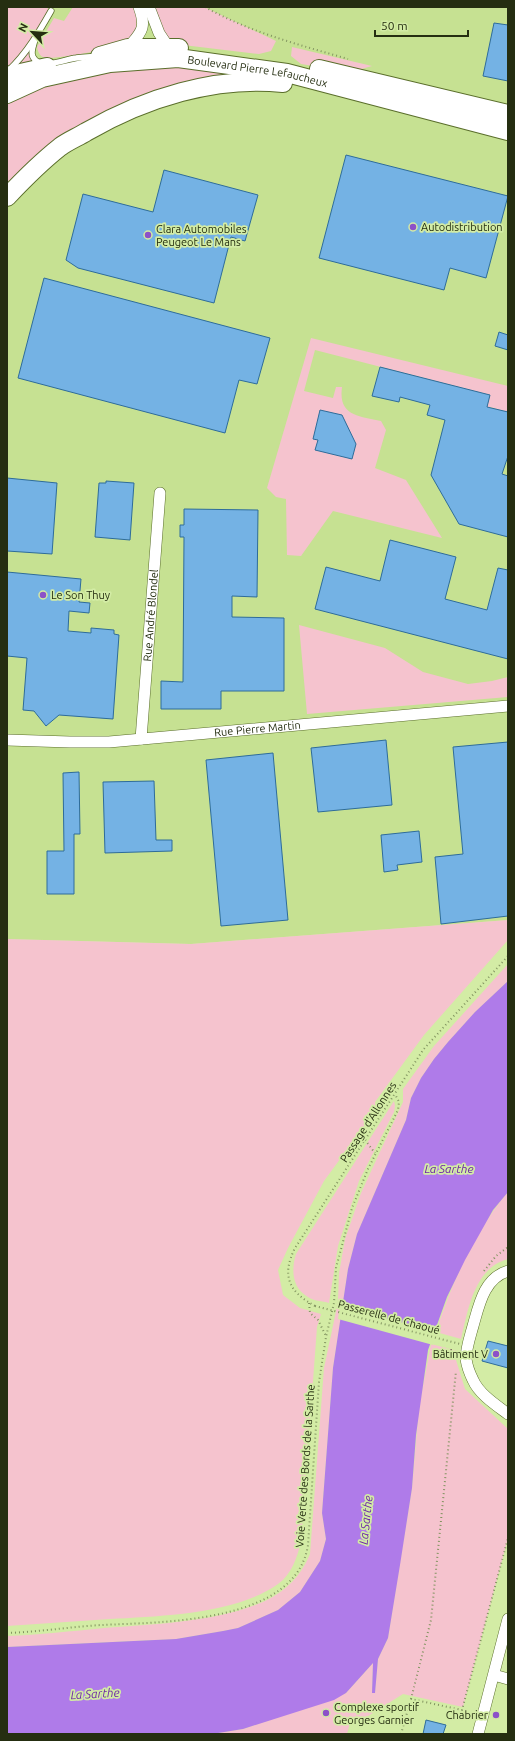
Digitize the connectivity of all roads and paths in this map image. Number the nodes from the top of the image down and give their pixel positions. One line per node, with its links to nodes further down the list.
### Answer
1 (140, 7): 6 (street)
2 (149, 7): 7 (street)
3 (205, 7): 9 (path)
4 (52, 11): 5 (lane)
5 (35, 39): 8 (lane); 10 (lane)
6 (128, 48): 7 (main road, Boulevard Pierre Lefaucheux); 8 (main road, Boulevard Pierre Lefaucheux)
7 (169, 48): 14 (main road, Boulevard Pierre Lefaucheux)
8 (98, 56): 11 (main road, Boulevard Pierre Lefaucheux)
9 (350, 60)
10 (7, 72)
11 (7, 76)
12 (321, 81): 13 (main road, Boulevard Pierre Lefaucheux); 15 (main road, Boulevard Pierre Lefaucheux); 16 (main road)
13 (7, 94)
14 (508, 114)
15 (508, 131)
16 (7, 197)
17 (160, 492): 19 (street, Rue André Blondel)
18 (508, 706): 19 (street, Rue Pierre Martin)
19 (141, 739): 20 (street, Rue Pierre Martin)
20 (7, 740)
21 (508, 956): 22 (path, Passage d'Allonnes)
22 (395, 1094): 23 (path, Passage d'Allonnes); 24 (path, Voie Verte des Bords de la Sarthe)
23 (366, 1140): 24 (path); 26 (path, Passage d'Allonnes)
24 (376, 1153): 28 (path, Voie Verte des Bords de la Sarthe)
25 (508, 1271): 31 (street)
26 (309, 1303): 27 (path, Passage d'Allonnes); 28 (path)
27 (315, 1306): 29 (path, Passerelle de Chaoué, bridge)
28 (326, 1337): 34 (path, Voie Verte des Bords de la Sarthe)
29 (460, 1344)
30 (457, 1367): 37 (path)
31 (508, 1414)
32 (508, 1538): 37 (path)
33 (508, 1619): 35 (street)
34 (7, 1633)
35 (494, 1675): 36 (street); 39 (street)
36 (508, 1679)
37 (411, 1699): 38 (path)
38 (401, 1734)
39 (478, 1734)

